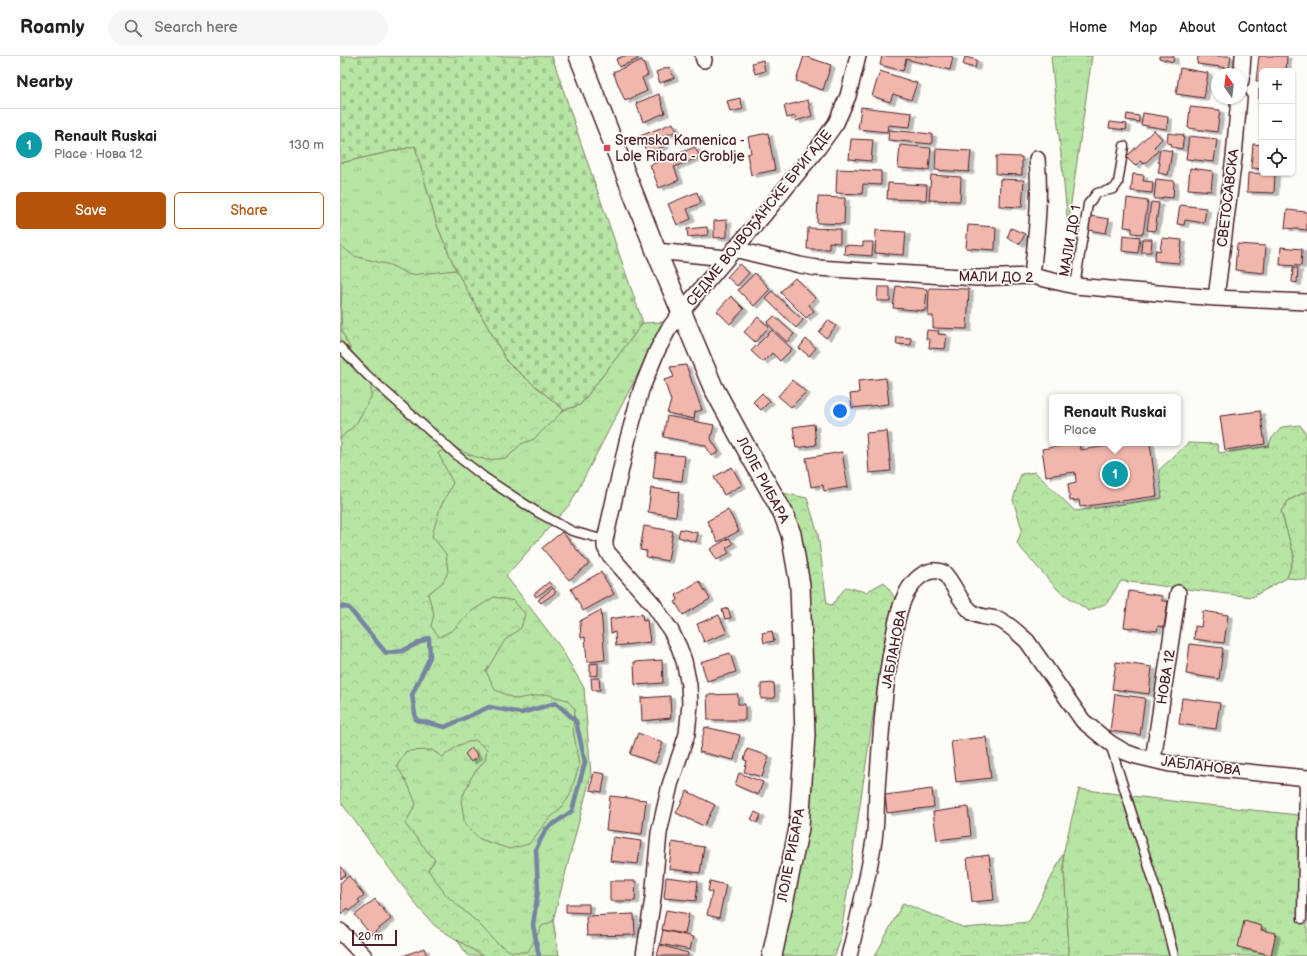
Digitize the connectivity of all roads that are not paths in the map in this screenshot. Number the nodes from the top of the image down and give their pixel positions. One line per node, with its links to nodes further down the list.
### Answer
1 (579, 56): 8 (street, ЛОЛЕ РИБАРА)
2 (858, 56): 9 (street, СЕДМЕ ВОЈВОЂАНСКЕ БРИГАДЕ)
3 (1244, 56): 4 (street)
4 (1243, 68)
5 (1238, 104): 12 (street, СВЕТОСАВСКА)
6 (1124, 146): 11 (lane, МАЛИ ДО 1)
7 (1038, 159): 10 (street)
8 (656, 251): 9 (street, МАЛИ ДО 2); 14 (street, ЛОЛЕ РИБАРА)
9 (730, 254): 10 (street, МАЛИ ДО 2); 14 (street, СЕДМЕ ВОЈВОЂАНСКЕ БРИГАДЕ)
10 (1032, 276): 11 (street, МАЛИ ДО 2)
11 (1075, 286): 12 (street, МАЛИ ДО 2)
12 (1216, 298): 13 (street, МАЛИ ДО 2)
13 (1307, 302)
14 (682, 311): 16 (street, СЕДМЕ ВОЈВОЂАНСКЕ БРИГАДЕ); 25 (street, ЛОЛЕ РИБАРА)
15 (340, 347): 16 (lane)
16 (605, 540): 24 (street)
17 (1178, 593): 19 (street, НОВА 12)
18 (1110, 743): 19 (street, ЈАБЛАНОВА); 26 (street, ЈАБЛАНОВА); 27 (lane)
19 (1153, 760): 20 (street, ЈАБЛАНОВА)
20 (1306, 778): 21 (lane)
21 (1302, 919)
22 (340, 931): 23 (street)
23 (364, 956)
24 (644, 956)
25 (772, 956)
26 (849, 956)
27 (1174, 956)

